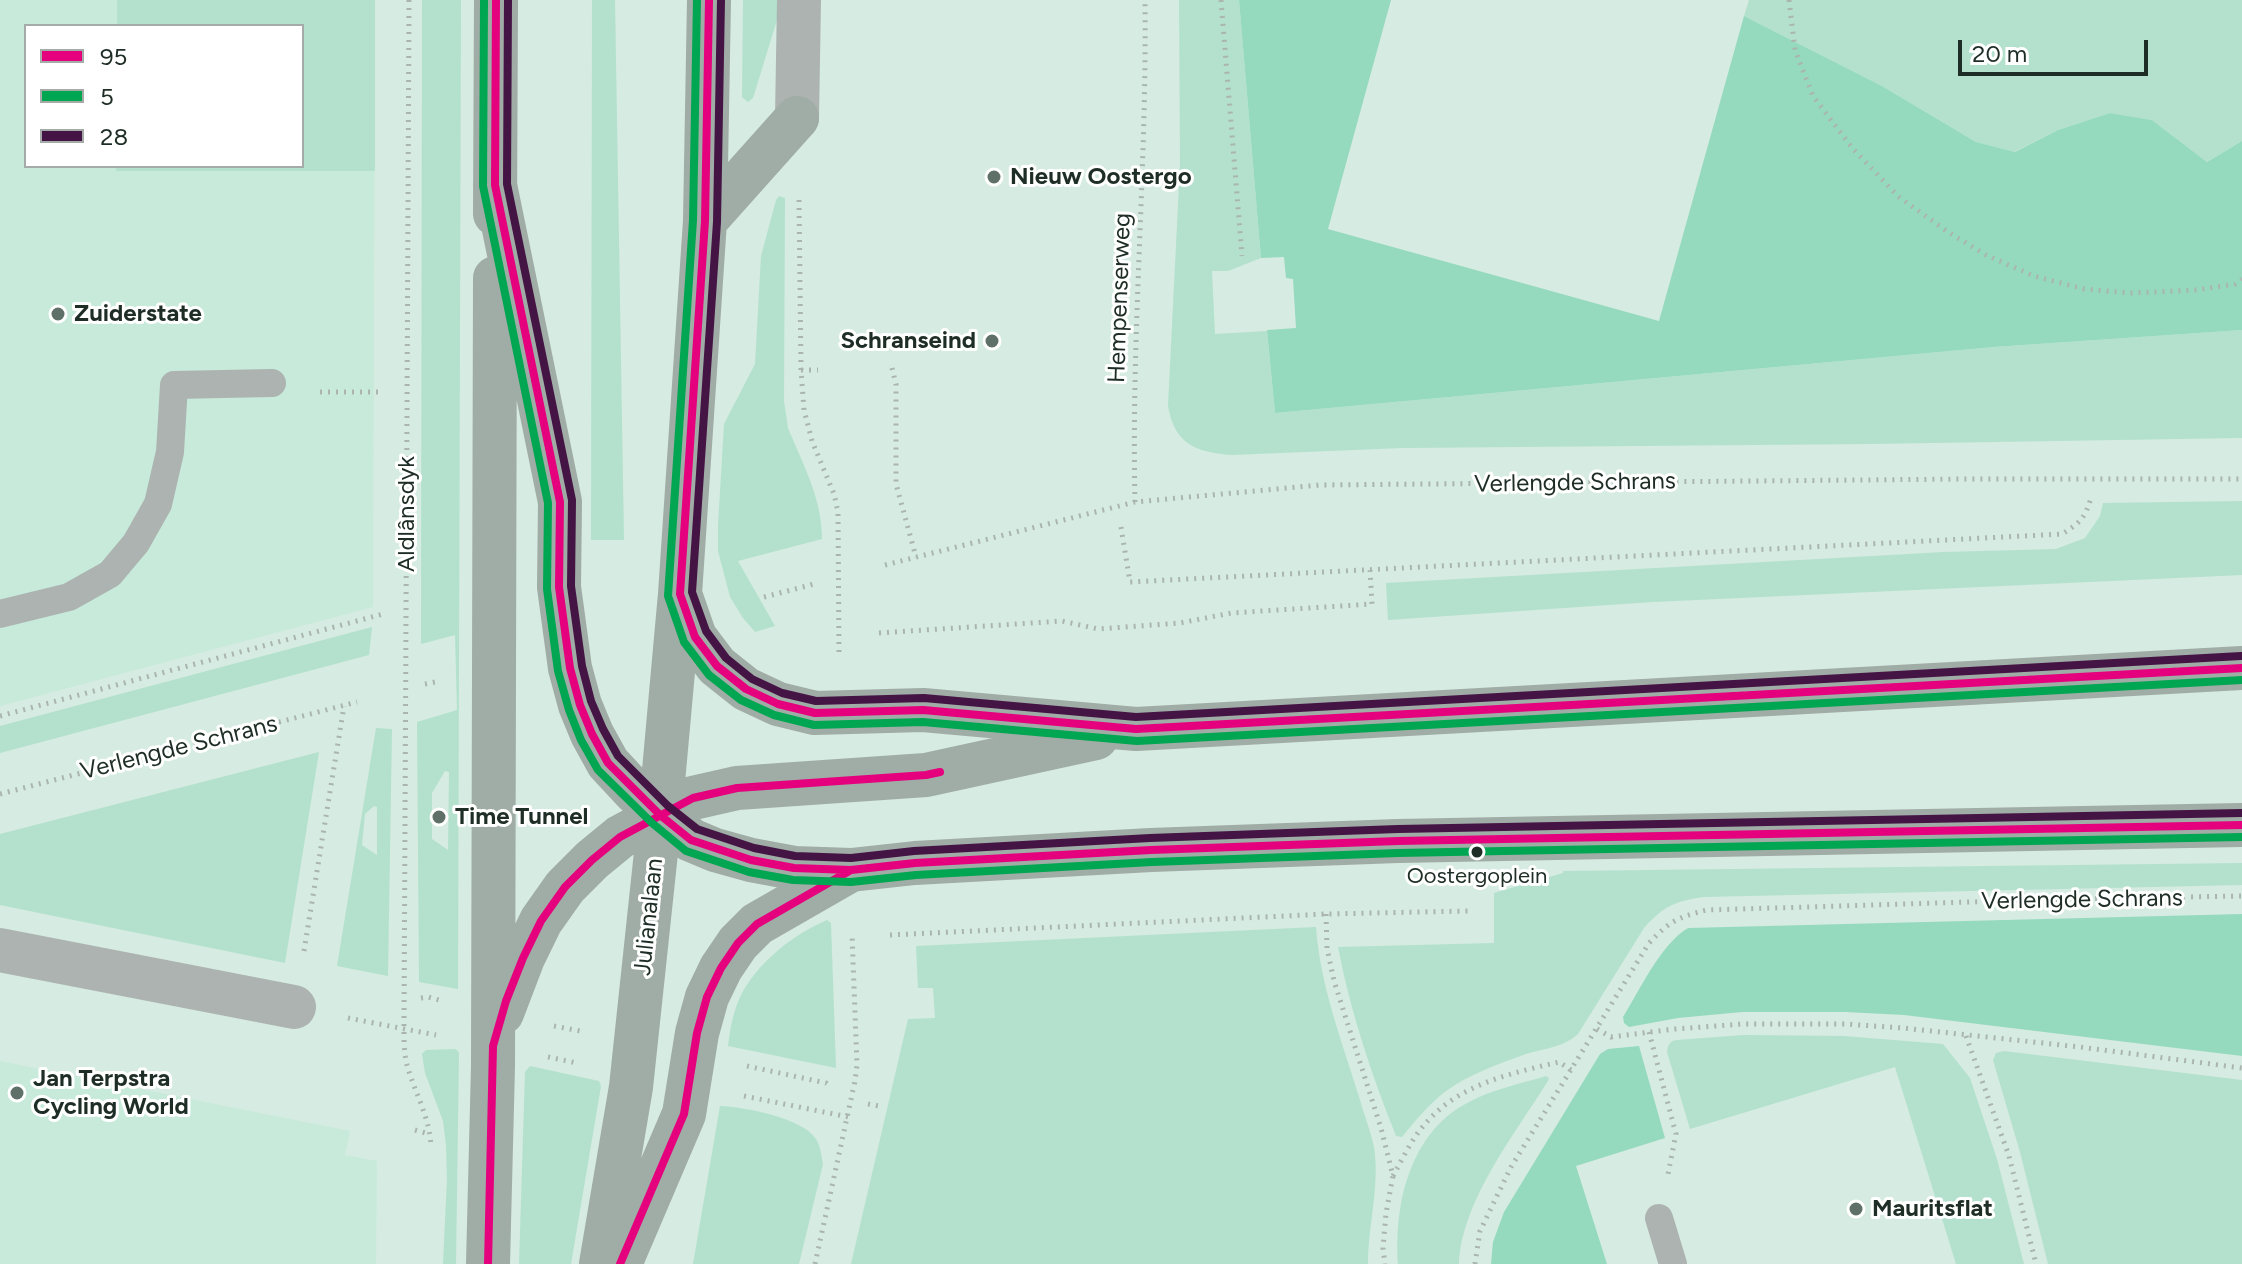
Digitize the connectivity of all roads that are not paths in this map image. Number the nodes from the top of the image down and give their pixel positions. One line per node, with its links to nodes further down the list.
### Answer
1 (496, 0): 5 (main road)
2 (709, 0): 6 (main road)
3 (799, 0): 4 (street)
4 (797, 118): 6 (main road)
5 (495, 185): 12 (main road); 17 (main road, Julianalaan)
6 (705, 221): 8 (main road)
7 (272, 383): 9 (lane)
8 (680, 594): 11 (main road); 12 (main road)
9 (0, 614)
10 (2242, 668): 11 (main road)
11 (1136, 729): 12 (main road)
12 (660, 815): 14 (main road); 17 (main road, Julianalaan); 20 (main road, Julianalaan)
13 (2242, 825): 14 (main road)
14 (851, 870): 21 (main road)
15 (0, 950): 16 (street)
16 (294, 1007)
17 (493, 1046): 19 (main road, Julianalaan)
18 (1659, 1218): 22 (lane)
19 (488, 1264)
20 (601, 1264)
21 (620, 1264)
22 (1673, 1264)

